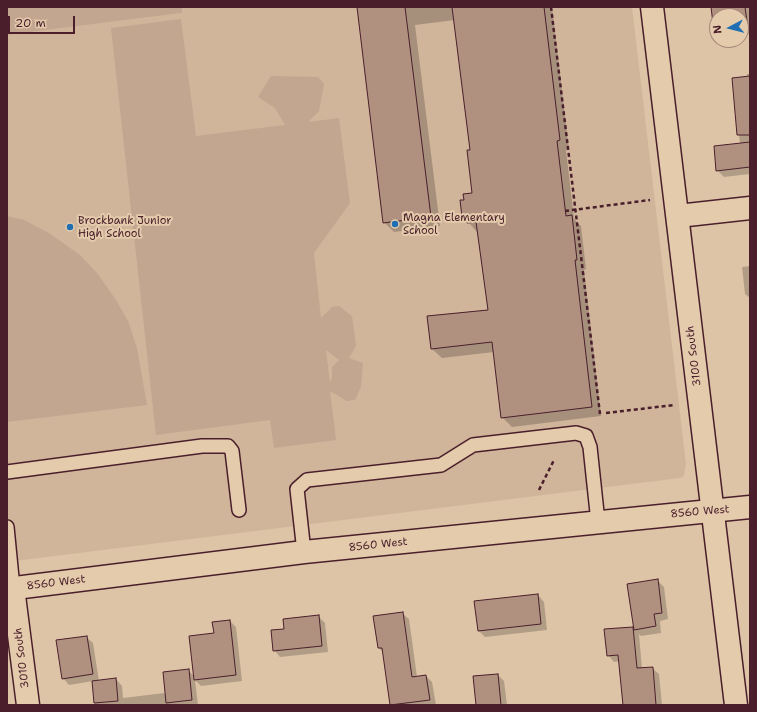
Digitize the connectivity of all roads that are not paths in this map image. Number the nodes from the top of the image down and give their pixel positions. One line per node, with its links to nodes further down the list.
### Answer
1 (652, 7): 3 (street, 3100 South)
2 (750, 208): 3 (street)
3 (678, 216): 7 (street, 3100 South)
4 (7, 472): 6 (lane)
5 (750, 507): 7 (street, 8560 West)
6 (239, 510)
7 (712, 510): 8 (street, 8560 West); 13 (street, 3100 South)
8 (598, 522): 10 (street, 8560 West); 10 (lane)
9 (7, 527): 11 (lane)
10 (304, 552): 11 (street, 8560 West)
11 (10, 588): 12 (street, 3010 South)
12 (28, 705)
13 (736, 705)

